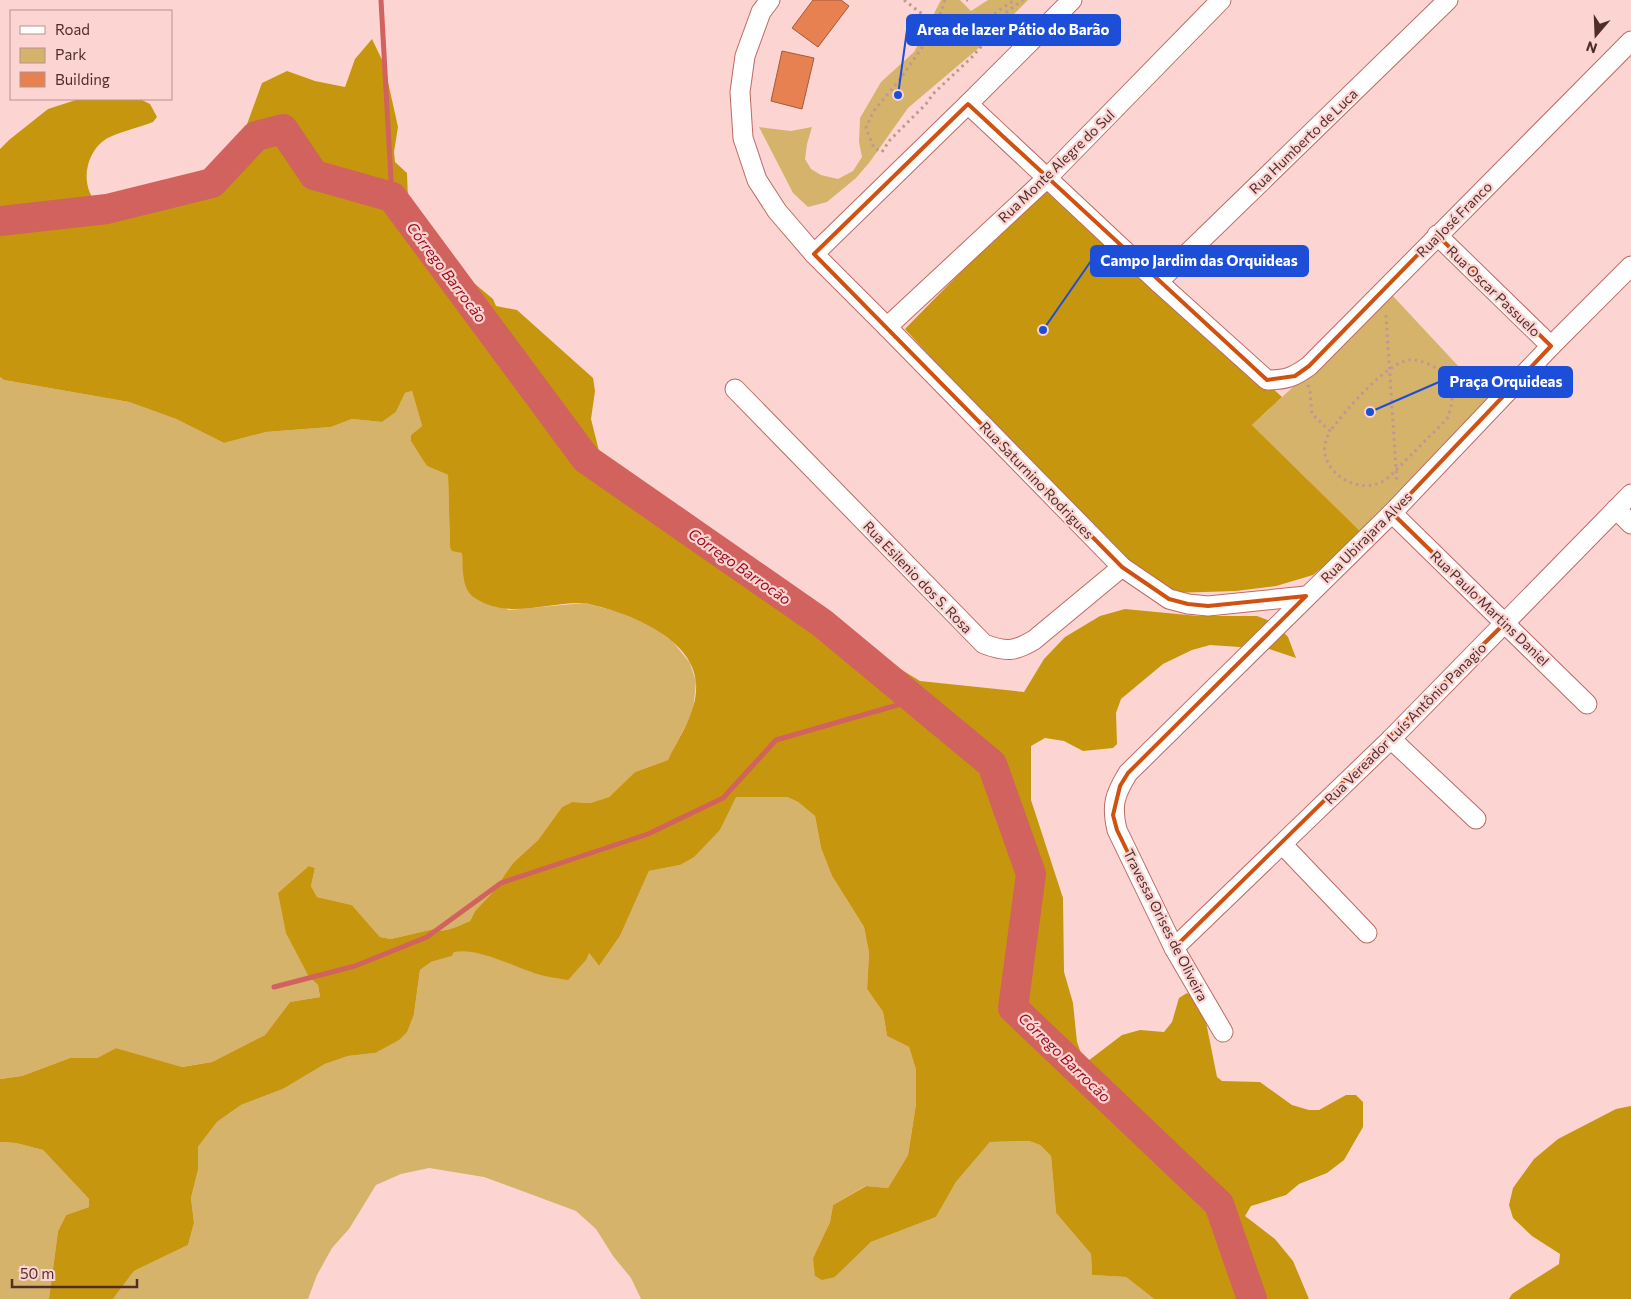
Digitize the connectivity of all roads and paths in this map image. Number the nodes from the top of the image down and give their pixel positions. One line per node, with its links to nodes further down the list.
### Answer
1 (770, 0): 14 (street, Rua Saturnino Rodrigues)
2 (904, 0): 9 (path)
3 (945, 0): 9 (path)
4 (1014, 0): 9 (path)
5 (1023, 0): 9 (path)
6 (1072, 0): 11 (street)
7 (1221, 0): 12 (street, Rua Monte Alegre do Sul)
8 (1448, 0): 16 (street, Rua Humberto de Luca)
9 (935, 24)
10 (1631, 40): 13 (street, Rua José Franco)
11 (968, 104): 12 (street); 14 (street)
12 (1046, 178): 16 (street); 18 (street, Rua Monte Alegre do Sul)
13 (1437, 235): 19 (street, Rua Oscar Passuelo); 20 (street, Rua José Franco)
14 (814, 254): 18 (street, Rua Saturnino Rodrigues)
15 (1631, 266): 19 (street, Rua Ubirajara Alves)
16 (1158, 282): 20 (street, Rua José Franco)
17 (1386, 315): 21 (path)
18 (887, 326): 29 (street, Rua Saturnino Rodrigues)
19 (1551, 346): 27 (street, Rua Ubirajara Alves)
20 (1303, 370): 23 (path)
21 (1389, 370): 23 (path); 24 (path); 24 (path)
22 (735, 389): 29 (street, Rua Esilenio dos S. Rosa)
23 (1330, 431): 24 (path)
24 (1396, 470): 27 (path)
25 (1631, 494): 26 (street, Rua Vereador Luís Antônio Panagio)
26 (1616, 509): 28 (street); 31 (street, Rua Vereador Luís Antônio Panagio)
27 (1395, 510): 30 (street, Rua Ubirajara Alves); 31 (street, Rua Paulo Martins Daniel)
28 (1631, 524)
29 (1122, 567): 30 (street, Rua Saturnino Rodrigues)
30 (1306, 596): 34 (street, Rua Ubirajara Alves)
31 (1505, 623): 32 (street, Rua Paulo Martins Daniel); 33 (street, Rua Vereador Luís Antônio Panagio)
32 (1587, 704)
33 (1391, 739): 35 (street); 36 (street, Rua Vereador Luís Antônio Panagio)
34 (1113, 815): 38 (street, Travessa Orises de Oliveira)
35 (1476, 819)
36 (1282, 844): 37 (street); 38 (street, Rua Vereador Luís Antônio Panagio)
37 (1367, 933)
38 (1174, 948): 39 (street, Travessa Orises de Oliveira)
39 (1223, 1032)

